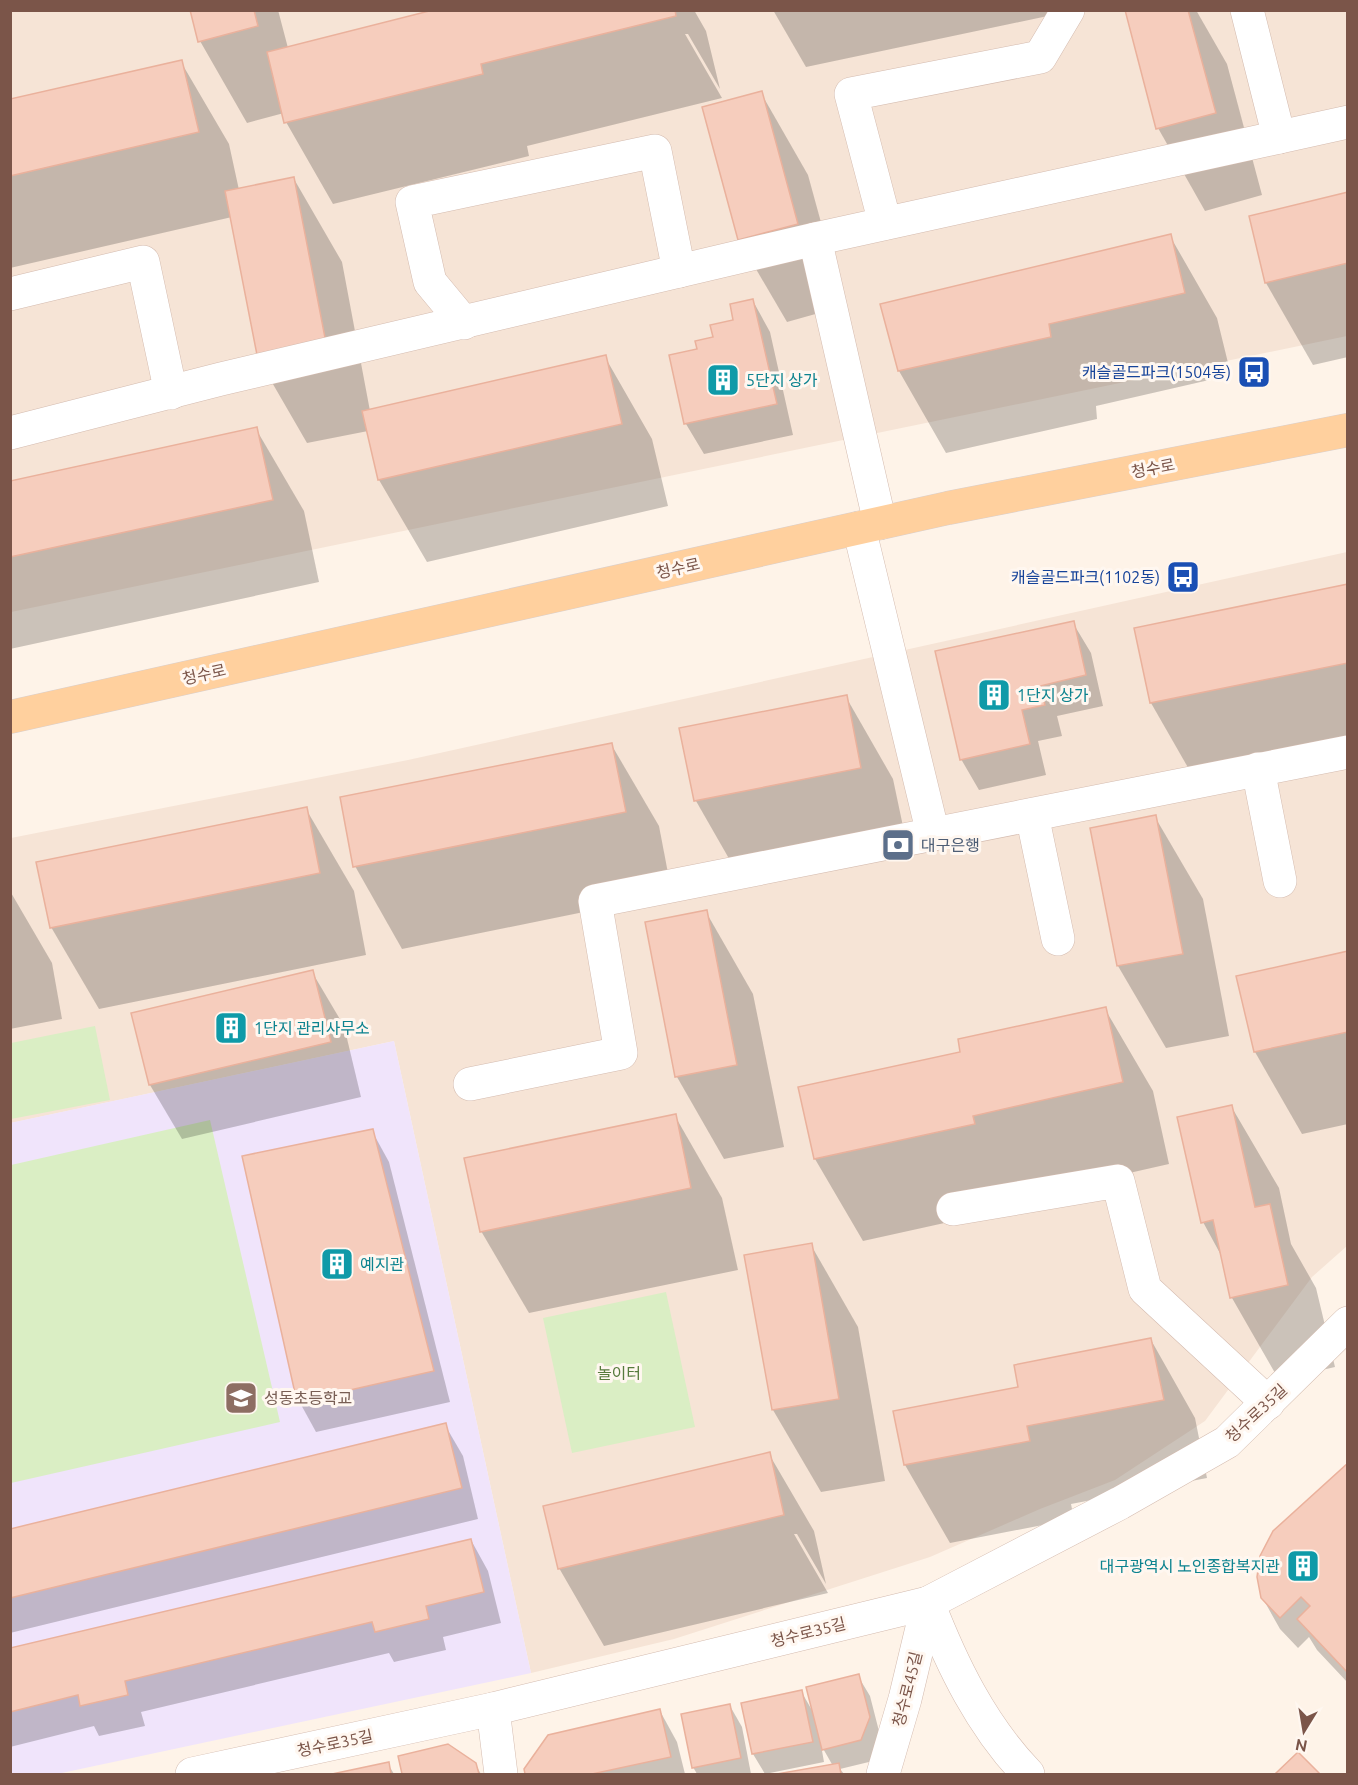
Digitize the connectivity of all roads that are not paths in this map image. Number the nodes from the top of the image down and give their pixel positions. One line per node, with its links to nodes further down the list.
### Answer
1 (1068, 10): 5 (street)
2 (1247, 10): 4 (street)
3 (1347, 122): 4 (street)
4 (1280, 137): 5 (street)
5 (885, 224): 6 (street)
6 (815, 239): 7 (street); 13 (street)
7 (679, 272): 9 (street); 9 (street)
8 (10, 294): 10 (street)
9 (464, 323): 10 (street)
10 (171, 393): 12 (street)
11 (1347, 430): 13 (main road, 청수로)
12 (10, 433)
13 (870, 525): 14 (main road, 청수로); 18 (street)
14 (10, 717)
15 (1347, 752): 16 (street)
16 (1258, 770): 17 (street); 19 (street)
17 (1032, 815): 18 (street); 20 (street)
18 (933, 834): 21 (street)
19 (1280, 881)
20 (1058, 939)
21 (470, 1084)
22 (953, 1209): 24 (street)
23 (1347, 1323): 24 (street, 청수로35길)
24 (1268, 1403): 25 (street, 청수로35길)
25 (928, 1602): 26 (street, 청수로35길); 29 (street, 청수로45길); 30 (street)
26 (493, 1709): 27 (street, 청수로35길); 28 (street)
27 (192, 1774)
28 (501, 1774)
29 (883, 1774)
30 (1028, 1774)

